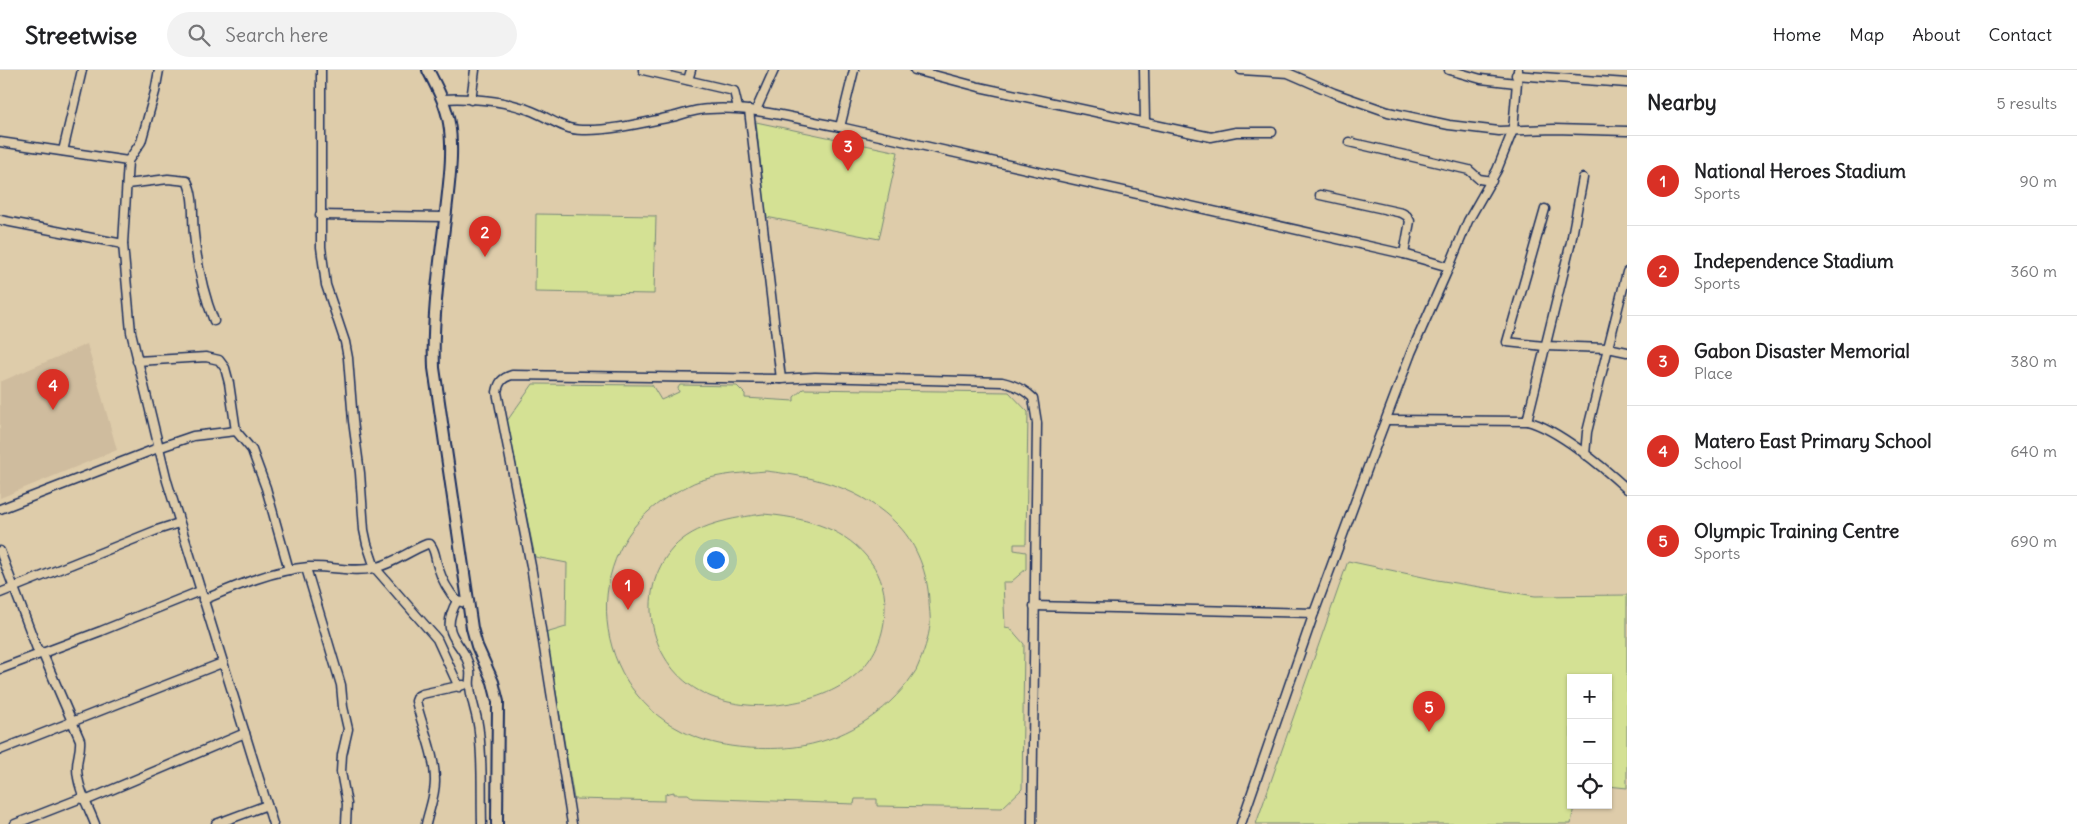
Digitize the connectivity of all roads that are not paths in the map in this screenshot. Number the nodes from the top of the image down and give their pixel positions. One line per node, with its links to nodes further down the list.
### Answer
1 (82, 70): 28 (street)
2 (159, 70): 29 (street)
3 (320, 70): 35 (street)
4 (428, 70): 17 (street)
5 (475, 70): 18 (street)
6 (643, 70): 15 (street)
7 (691, 70): 15 (street)
8 (774, 70): 20 (street)
9 (854, 70): 22 (street)
10 (915, 70): 21 (street)
11 (1144, 70): 21 (street)
12 (1241, 70): 23 (street)
13 (1449, 70): 14 (street)
14 (1516, 76): 16 (street); 23 (street)
15 (688, 80): 19 (street)
16 (1627, 83)
17 (443, 99): 18 (street); 36 (street)
18 (471, 100): 19 (street)
19 (738, 108): 20 (street)
20 (752, 110): 22 (street); 47 (street)
21 (1146, 122): 25 (street)
22 (840, 127): 39 (street)
23 (1512, 130): 24 (street); 31 (street)
24 (1627, 131)
25 (1272, 132)
26 (0, 142): 28 (street)
27 (1349, 142): 31 (street)
28 (63, 151): 29 (street)
29 (128, 160): 32 (street)
30 (1583, 178): 43 (street)
31 (1492, 181): 40 (street)
32 (128, 184): 38 (street); 42 (street)
33 (1320, 195): 39 (street)
34 (1545, 209): 43 (street)
35 (320, 215): 36 (street); 58 (street)
36 (445, 217): 64 (street)
37 (0, 220): 38 (street)
38 (123, 244): 46 (street)
39 (1404, 254): 40 (street)
40 (1448, 267): 48 (street)
41 (1627, 272): 44 (street)
42 (214, 321)
43 (1544, 346): 44 (street); 49 (street)
44 (1608, 348): 45 (street); 52 (street)
45 (1627, 352)
46 (137, 361): 50 (street); 51 (street)
47 (781, 379): 65 (street); 85 (street)
48 (1386, 420): 49 (street); 66 (street)
49 (1527, 421): 52 (street)
50 (236, 431): 51 (street); 59 (street)
51 (158, 448): 54 (street); 55 (street)
52 (1585, 455): 53 (street)
53 (1627, 489)
54 (0, 509)
55 (180, 523): 60 (street); 61 (street)
56 (0, 551): 60 (street)
57 (306, 568): 58 (street); 59 (street); 81 (street)
58 (375, 568): 64 (street); 71 (street)
59 (289, 570): 63 (street)
60 (14, 587): 62 (street); 67 (street)
61 (200, 591): 63 (street); 67 (street)
62 (0, 593)
63 (203, 600): 68 (street)
64 (462, 602): 70 (street); 84 (street)
65 (1034, 606): 66 (street); 86 (street)
66 (1314, 612): 87 (street)
67 (41, 653): 69 (street); 72 (street)
68 (222, 663): 72 (street); 73 (street)
69 (0, 669)
70 (469, 683): 71 (street); 83 (street)
71 (459, 687): 82 (street)
72 (73, 722): 74 (street); 75 (street)
73 (245, 733): 75 (street); 76 (street)
74 (0, 750)
75 (84, 799): 77 (street); 78 (street)
76 (267, 806): 79 (street); 80 (street)
77 (15, 824)
78 (95, 824)
79 (216, 824)
80 (273, 824)
81 (346, 824)
82 (426, 824)
83 (482, 824)
84 (497, 824)
85 (572, 824)
86 (1032, 824)
87 (1241, 824)

